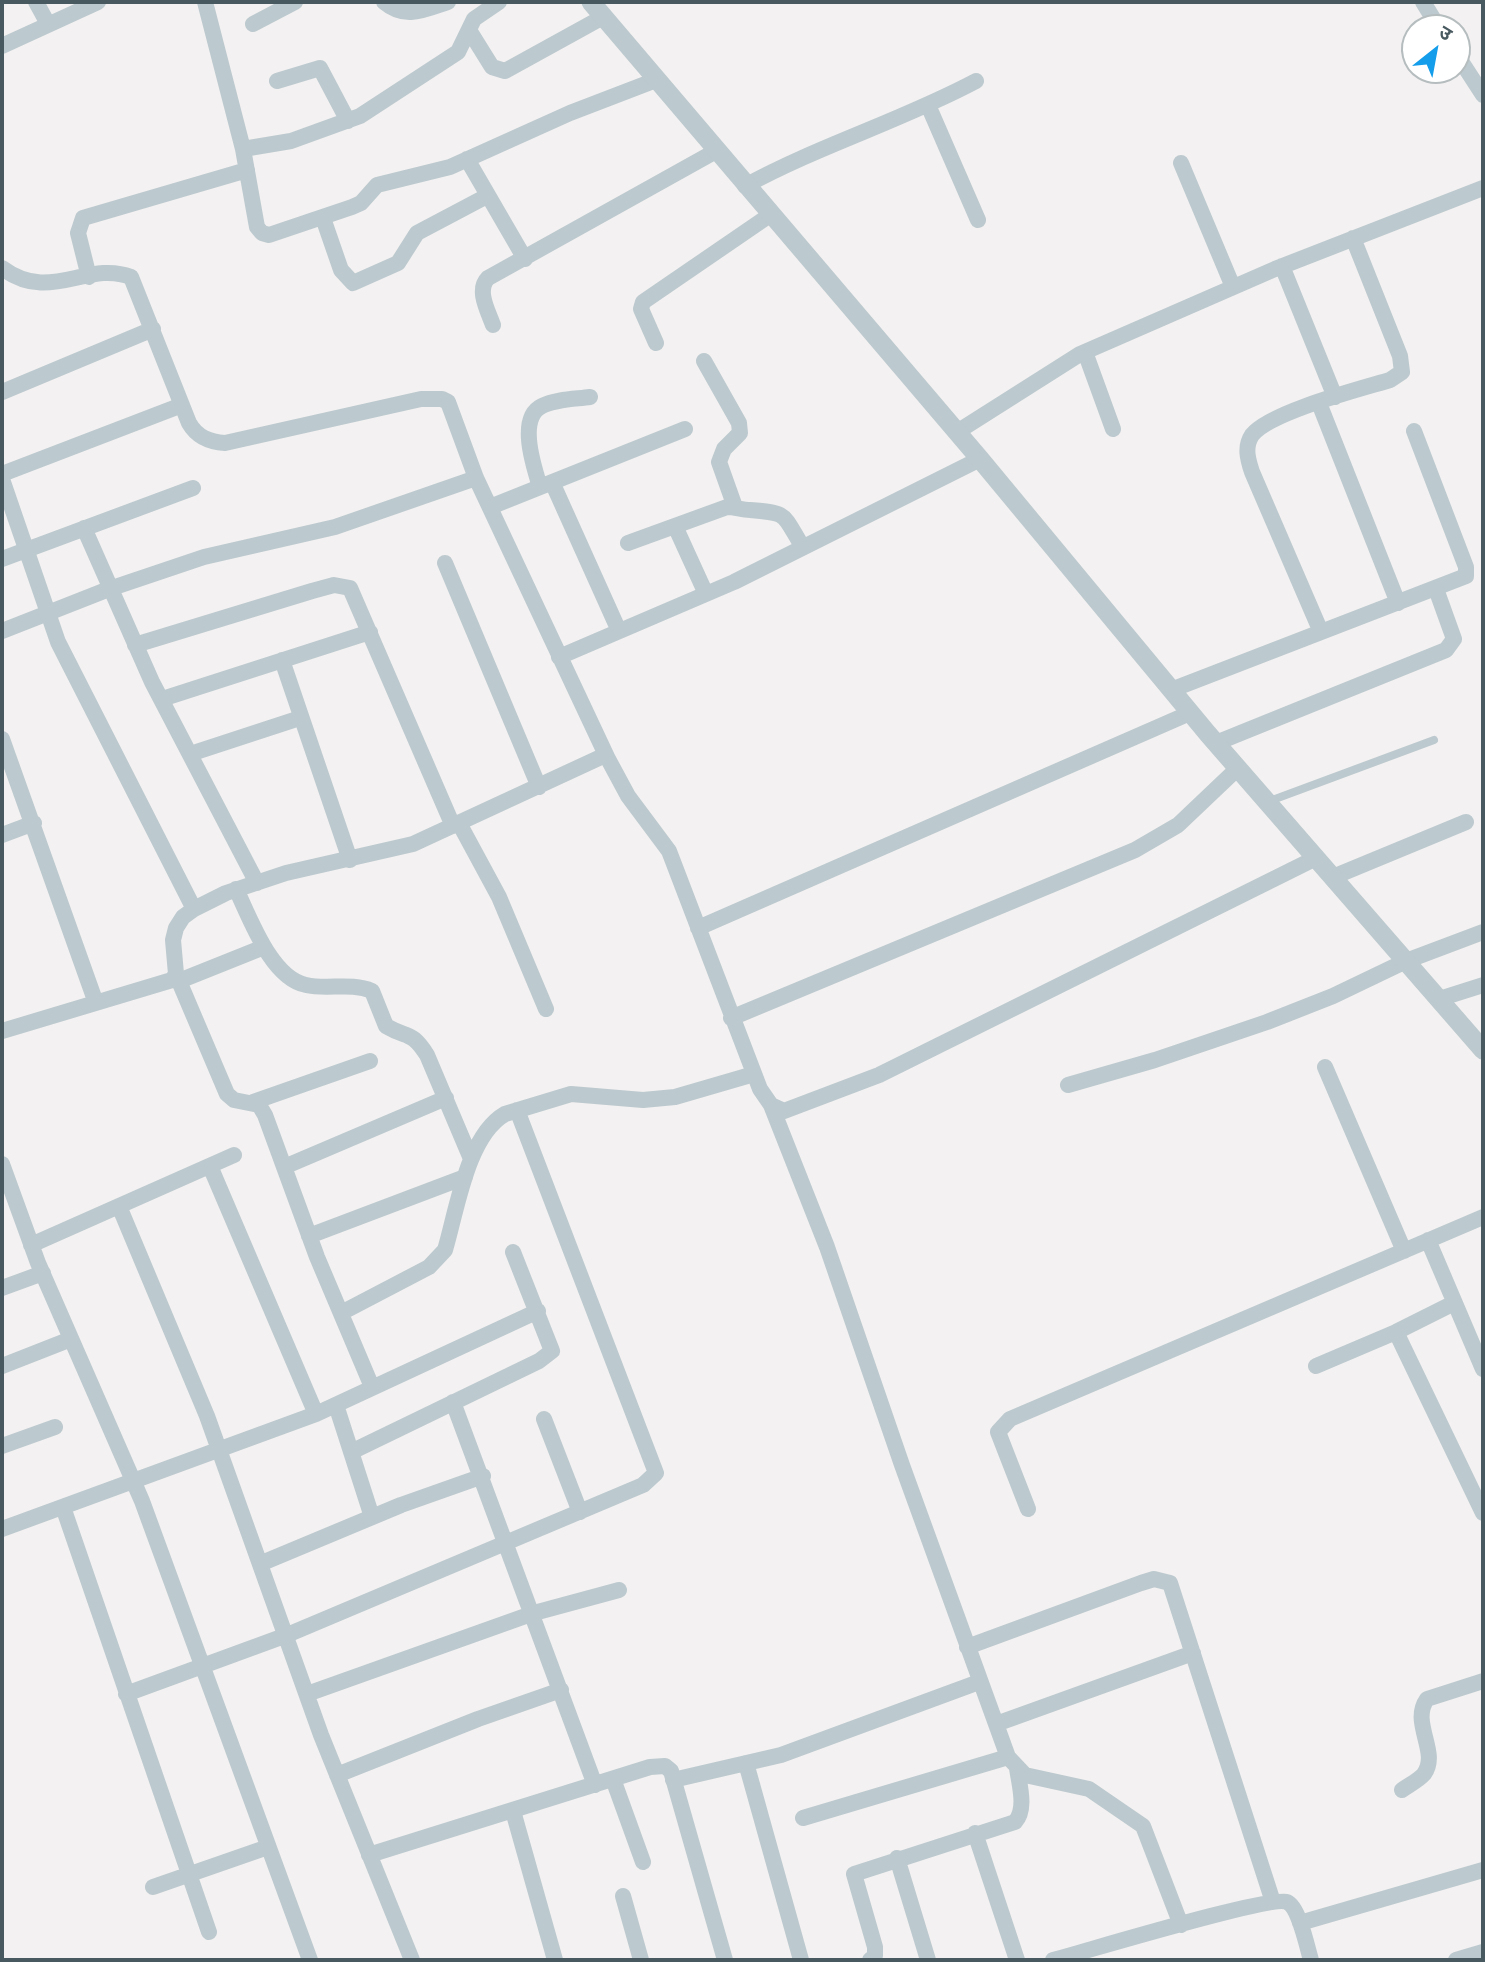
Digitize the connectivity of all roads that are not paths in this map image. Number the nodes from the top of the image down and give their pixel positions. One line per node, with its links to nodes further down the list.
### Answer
1 (36, 2): 10 (street)
2 (98, 2): 10 (street)
3 (205, 2): 21 (street)
4 (295, 2): 11 (street)
5 (384, 2): 6 (street)
6 (448, 2)
7 (499, 2): 8 (street)
8 (475, 8): 12 (street)
9 (597, 9): 12 (street); 15 (street)
10 (48, 24): 13 (street)
11 (253, 24)
12 (469, 30): 20 (street)
13 (2, 46)
14 (1471, 77): 18 (street)
15 (656, 80): 22 (street); 23 (street)
16 (277, 81): 20 (street)
17 (976, 81): 19 (street)
18 (1483, 95)
19 (928, 105): 26 (street); 31 (street)
20 (348, 121): 21 (street)
21 (243, 149): 25 (street)
22 (716, 151): 26 (street); 33 (street)
23 (467, 159): 28 (street); 30 (street)
24 (1181, 163): 38 (street)
25 (247, 170): 30 (street); 36 (street)
26 (745, 186): 29 (street)
27 (1483, 188): 32 (street)
28 (487, 196): 30 (street); 33 (street)
29 (770, 215): 41 (street); 52 (street)
30 (323, 218)
31 (978, 220)
32 (1353, 238): 34 (street); 46 (street)
33 (525, 259): 39 (street)
34 (1282, 266): 38 (street); 46 (street)
35 (2, 268): 37 (street)
36 (89, 277): 37 (street); 40 (street)
37 (10, 282)
38 (1233, 287): 42 (street)
39 (493, 325)
40 (153, 329): 44 (street); 48 (street)
41 (656, 343)
42 (1085, 352): 50 (street); 52 (street)
43 (704, 361): 59 (street)
44 (2, 392)
45 (590, 397): 56 (street)
46 (1335, 397): 47 (street)
47 (1319, 403): 70 (street); 75 (street)
48 (182, 405): 54 (street); 55 (street)
49 (685, 429): 56 (street)
50 (1113, 429)
51 (1414, 431): 68 (street)
52 (957, 432): 53 (street)
53 (980, 459): 63 (street); 79 (street)
54 (2, 476): 64 (street)
55 (476, 478): 58 (street); 67 (street)
56 (546, 484): 58 (street); 73 (street)
57 (193, 488): 61 (street)
58 (489, 507): 77 (street)
59 (735, 507): 60 (street); 63 (street)
60 (675, 526): 62 (street); 69 (street)
61 (84, 528): 64 (street); 67 (street)
62 (628, 543)
63 (802, 546): 69 (street)
64 (26, 550): 65 (street); 71 (street)
65 (2, 559)
66 (444, 563): 89 (street)
67 (109, 589): 71 (street); 76 (street)
68 (1436, 589): 70 (street); 85 (street)
69 (706, 594): 73 (street)
70 (1398, 603): 75 (street)
71 (48, 614): 72 (street); 100 (street)
72 (2, 631)
73 (619, 631): 77 (street)
74 (370, 632): 76 (street); 78 (street); 93 (street)
75 (1321, 632): 79 (street)
76 (135, 645): 80 (street)
77 (559, 657): 87 (street)
78 (282, 660): 80 (street); 82 (street)
79 (1171, 690): 81 (street)
80 (162, 699): 86 (street)
81 (1190, 713): 85 (street); 101 (street)
82 (300, 718): 86 (street); 96 (street)
83 (1434, 740): 90 (lane)
84 (2, 743): 92 (street)
85 (1216, 743): 88 (street)
86 (190, 754): 98 (street)
87 (607, 757): 89 (street); 101 (street)
88 (1238, 768): 90 (street); 110 (street)
89 (539, 787): 93 (street)
90 (1267, 802): 95 (street)
91 (1466, 822): 97 (street)
92 (34, 823): 94 (street); 108 (street)
93 (456, 824): 96 (street); 109 (street)
94 (2, 835)
95 (1316, 858): 97 (street); 119 (street)
96 (350, 860): 98 (street)
97 (1333, 877): 104 (street)
98 (257, 883): 99 (street)
99 (236, 890): 100 (street); 103 (street)
100 (194, 909): 105 (street)
101 (698, 928): 110 (street)
102 (1483, 932): 104 (street)
103 (264, 947): 105 (street); 117 (street)
104 (1406, 961): 107 (street); 116 (street)
105 (178, 978): 108 (street); 118 (street)
106 (1483, 985): 107 (street)
107 (1439, 999): 112 (street)
108 (96, 1003): 111 (street)
109 (546, 1009)
110 (731, 1018): 115 (street)
111 (2, 1031)
112 (1483, 1050)
113 (370, 1060): 118 (street)
114 (1325, 1067): 133 (street)
115 (754, 1074): 119 (street); 120 (street)
116 (1068, 1085)
117 (446, 1098): 122 (street); 125 (street)
118 (253, 1102): 125 (street)
119 (771, 1105): 167 (street)
120 (517, 1110): 122 (street); 158 (street)
121 (234, 1155): 124 (street)
122 (471, 1159): 126 (street)
123 (2, 1164): 128 (street)
124 (210, 1166): 127 (street); 148 (street)
125 (284, 1167): 130 (street)
126 (465, 1177): 130 (street); 139 (street)
127 (119, 1206): 132 (street); 152 (street)
128 (9, 1207): 132 (street)
129 (1483, 1217): 131 (street)
130 (309, 1236): 139 (street)
131 (1428, 1240): 133 (street); 137 (street)
132 (32, 1245): 135 (street)
133 (1404, 1251): 157 (street)
134 (513, 1252): 138 (street)
135 (43, 1273): 136 (street); 141 (street)
136 (2, 1288)
137 (1454, 1303): 140 (street); 144 (street)
138 (538, 1311): 145 (street); 146 (street)
139 (341, 1313): 145 (street)
140 (1395, 1332): 143 (street); 159 (street)
141 (71, 1339): 142 (street); 155 (street)
142 (2, 1366)
143 (1316, 1366)
144 (1483, 1369)
145 (372, 1387): 147 (street)
146 (453, 1402): 153 (street); 154 (street)
147 (336, 1405): 148 (street); 153 (street)
148 (316, 1415): 152 (street)
149 (544, 1419): 158 (street)
150 (55, 1427): 151 (street)
151 (2, 1446)
152 (219, 1449): 155 (street); 163 (street)
153 (351, 1452): 160 (street)
154 (483, 1476): 160 (street); 162 (street)
155 (133, 1482): 156 (street); 169 (street)
156 (63, 1507): 161 (street); 173 (street)
157 (1028, 1508)
158 (580, 1512): 162 (street)
159 (1483, 1513)
160 (372, 1517): 163 (street)
161 (2, 1529)
162 (505, 1543): 165 (street); 166 (street)
163 (262, 1563): 166 (street)
164 (619, 1590): 165 (street)
165 (534, 1613): 172 (street); 174 (street)
166 (287, 1635): 169 (street); 174 (street)
167 (967, 1647): 168 (street); 171 (street)
168 (1193, 1653): 175 (street); 194 (street)
169 (203, 1665): 173 (street); 186 (street)
170 (1483, 1681): 182 (street)
171 (979, 1682): 175 (street); 176 (street)
172 (561, 1690): 178 (street); 181 (street)
173 (126, 1694): 191 (street)
174 (307, 1694): 178 (street)
175 (996, 1724): 177 (street)
176 (746, 1763): 180 (street); 204 (street)
177 (1012, 1763): 184 (street); 185 (street); 196 (street)
178 (337, 1775): 187 (street)
179 (613, 1779): 180 (street); 181 (street); 189 (street)
180 (673, 1780): 203 (street)
181 (595, 1785): 183 (street)
182 (1402, 1790)
183 (513, 1811): 187 (street); 201 (street)
184 (803, 1818)
185 (975, 1833): 188 (street); 207 (street)
186 (268, 1847): 191 (street); 199 (street)
187 (369, 1855): 200 (street)
188 (897, 1858): 205 (street); 206 (street)
189 (643, 1862)
190 (1483, 1870): 195 (street)
191 (189, 1874): 192 (street); 197 (street)
192 (153, 1887)
193 (622, 1896): 202 (street)
194 (1273, 1902): 195 (street); 196 (street)
195 (1300, 1923): 209 (street)
196 (1181, 1925): 208 (street)
197 (209, 1932)
198 (1483, 1952): 210 (street)
199 (310, 1960)
200 (412, 1960)
201 (555, 1960)
202 (641, 1960)
203 (725, 1960)
204 (801, 1960)
205 (870, 1960)
206 (928, 1960)
207 (1017, 1960)
208 (1053, 1960)
209 (1311, 1960)
210 (1456, 1960)

